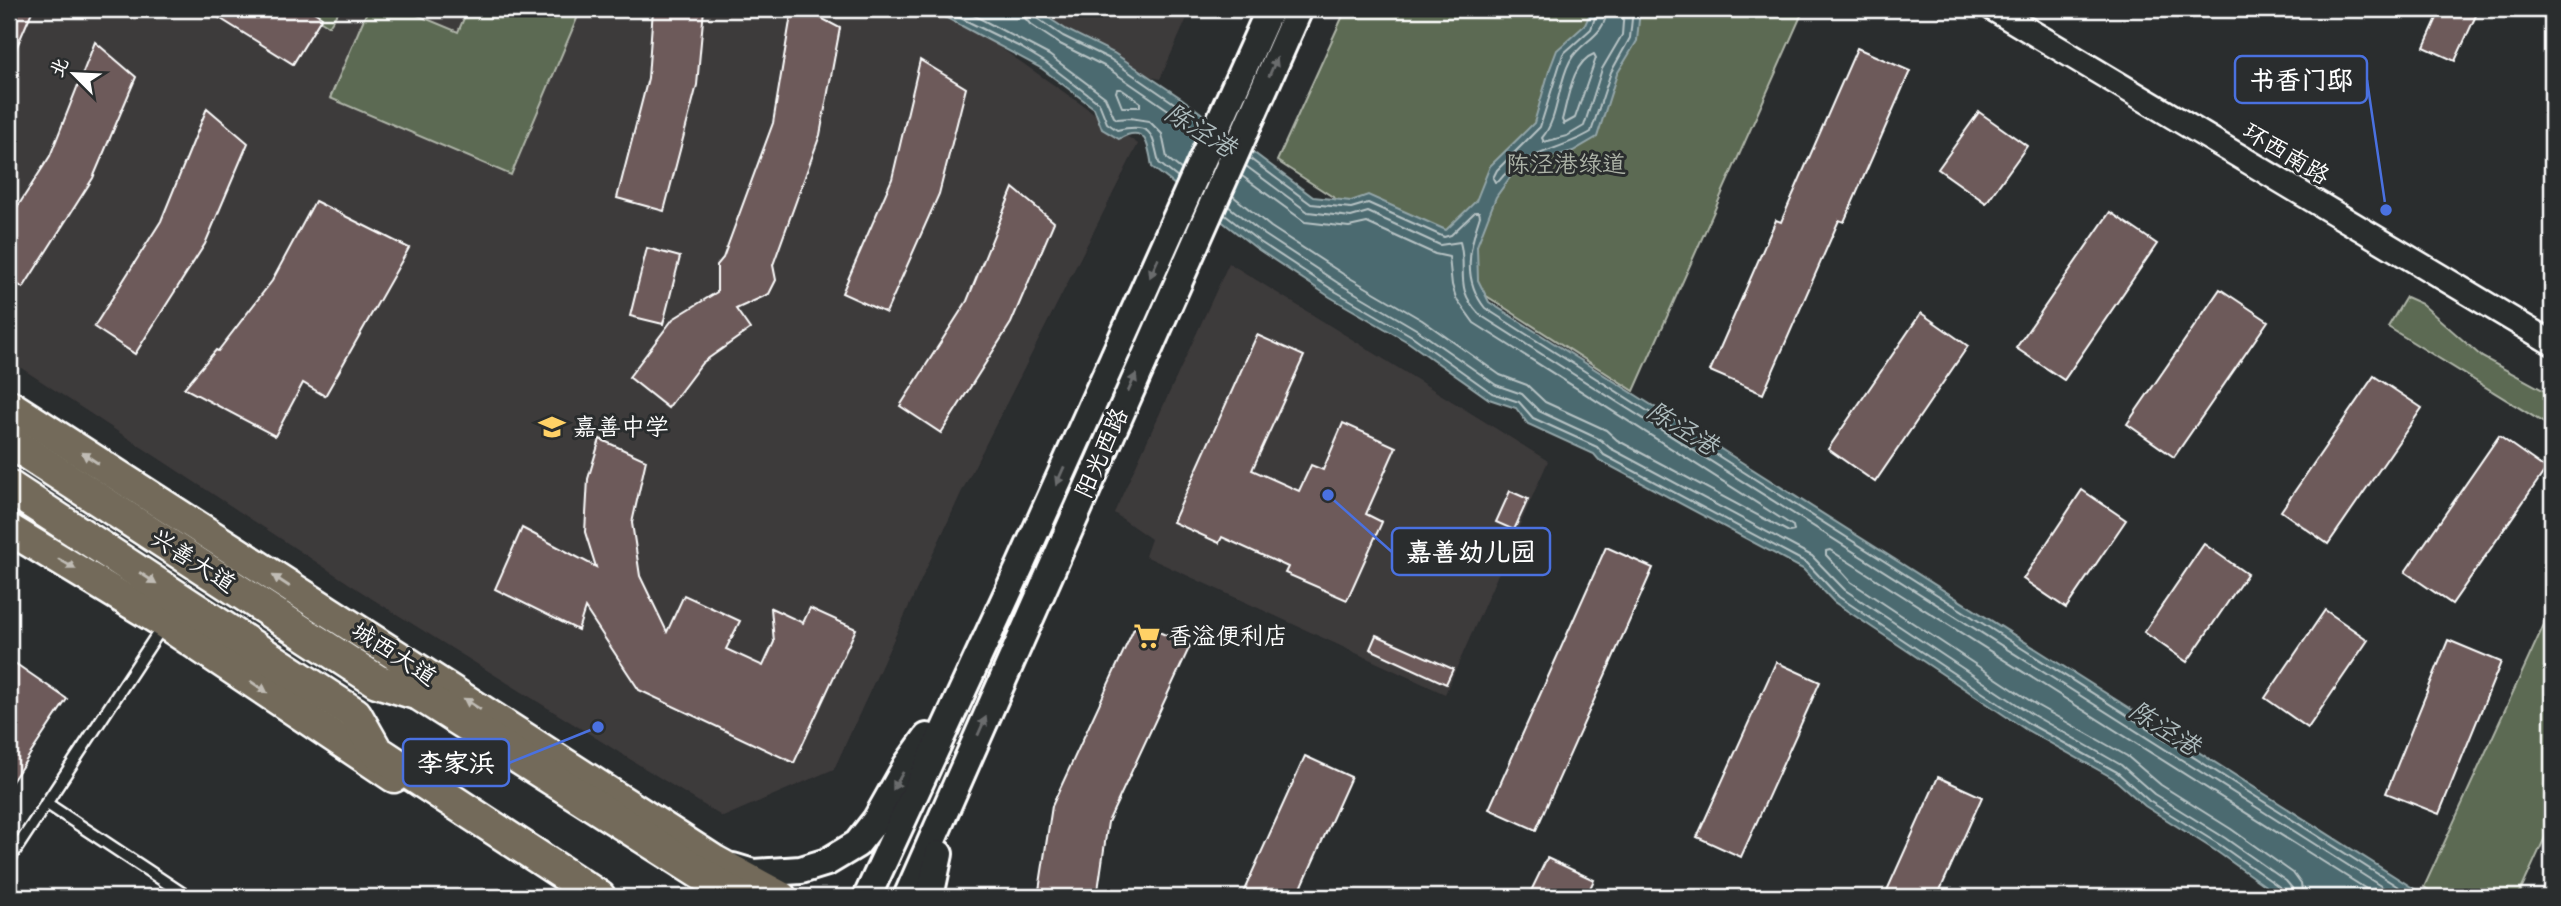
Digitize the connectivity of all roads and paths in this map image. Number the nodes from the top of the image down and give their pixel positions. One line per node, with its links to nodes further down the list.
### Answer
1 (1270, 9): 4 (main road, 阳光西路)
2 (1299, 9): 4 (main road, 阳光西路, one-way to 2)
3 (1993, 9): 5 (street, 环西南路)
4 (1236, 117): 11 (main road, 阳光西路, one-way to 11); 12 (main road, 阳光西路, one-way to 4)
5 (2552, 343)
6 (9, 405): 15 (main road, 城西大道, one-way to 6)
7 (9, 440): 19 (highway, 兴善大道)
8 (9, 487): 18 (highway, 兴善大道, one-way to 18)
9 (9, 528): 10 (main road, one-way to 10)
10 (164, 624): 13 (lane); 17 (main road, one-way to 17)
11 (965, 685): 15 (main road, one-way to 15); 21 (main road)
12 (955, 789): 22 (main road, 阳光西路); 23 (main road)
13 (46, 803): 14 (lane); 16 (lane)
14 (9, 860)
15 (715, 861): 20 (main road, 城西大道)
16 (188, 897)
17 (574, 897)
18 (599, 897)
19 (738, 897)
20 (781, 897)
21 (867, 897)
22 (907, 897)
23 (932, 897)

